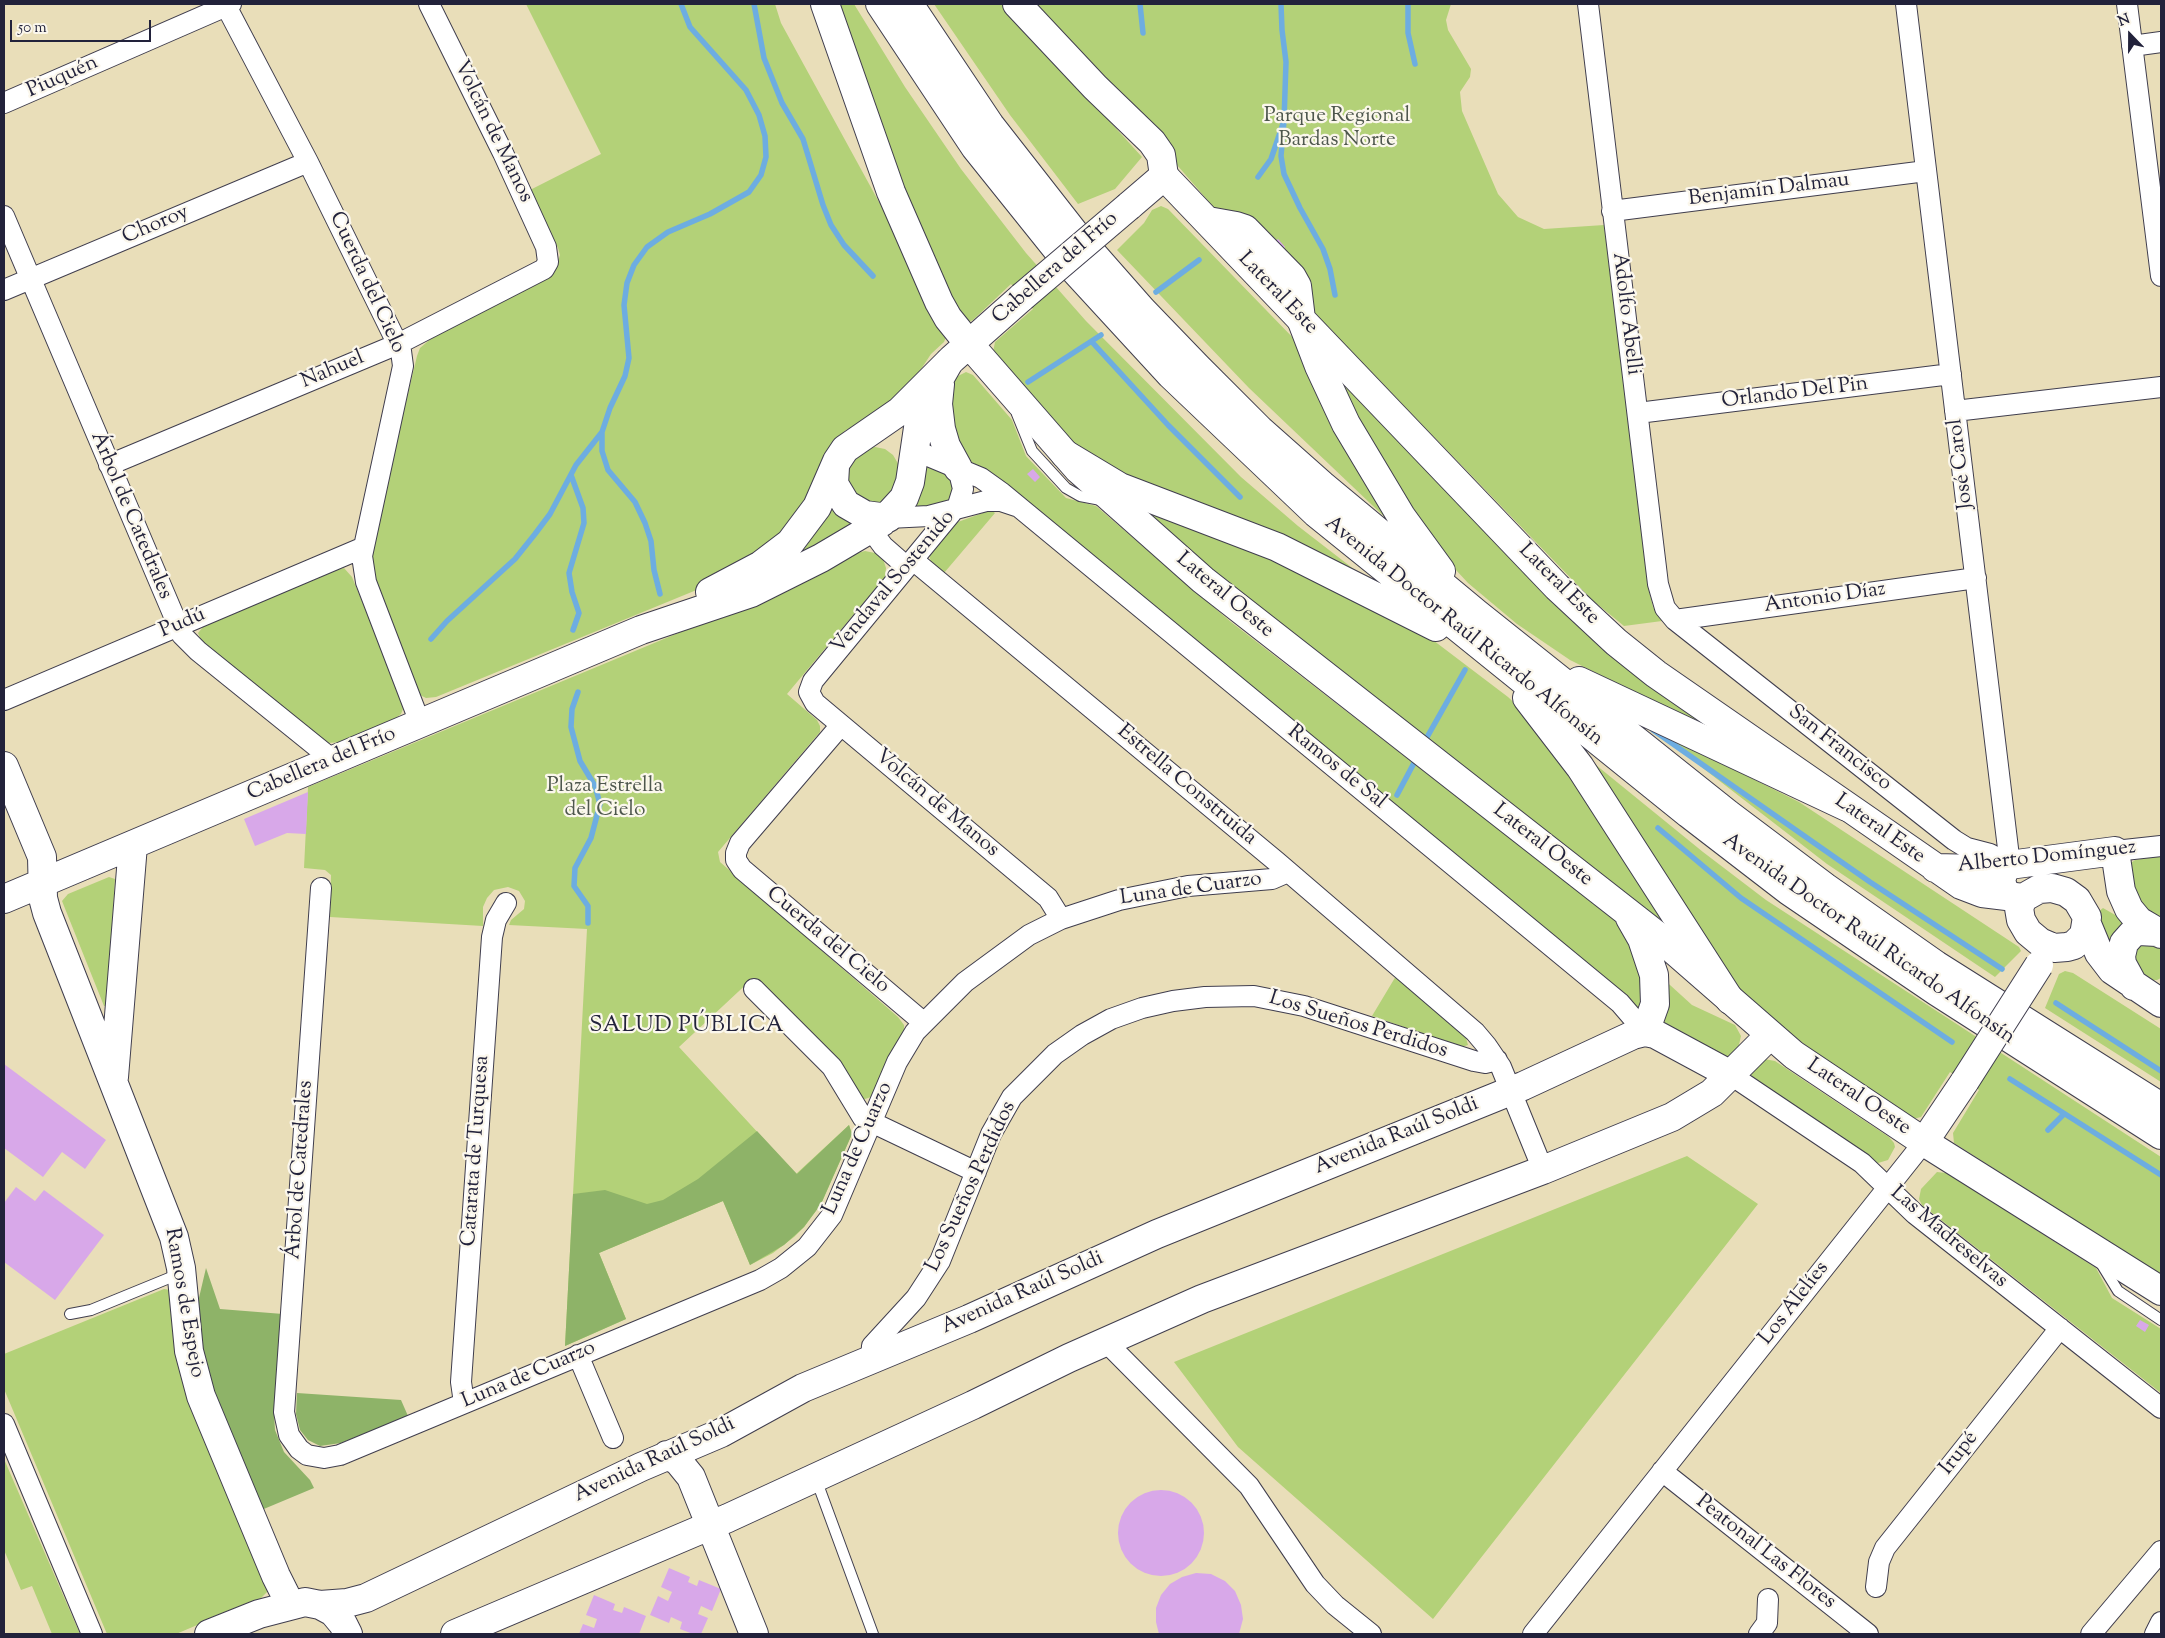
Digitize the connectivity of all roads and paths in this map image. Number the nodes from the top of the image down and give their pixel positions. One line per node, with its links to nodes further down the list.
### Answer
1 (429, 4): 18 (street, Volcán de Manos)
2 (825, 4): 24 (main road, Lateral Oeste)
3 (880, 4): 47 (main road, Avenida Doctor Raúl Ricardo Alfonsín)
4 (909, 4): 43 (main road, Avenida Doctor Raúl Ricardo Alfonsín)
5 (1017, 4): 15 (main road)
6 (1592, 4): 16 (street, Adolfo Abelli)
7 (1906, 4): 14 (street, José Carol)
8 (2127, 4): 11 (street)
9 (228, 5): 12 (street, Piuquén); 13 (street, Cuerda del Cielo)
10 (2161, 42): 11 (street)
11 (2132, 46): 19 (street)
12 (4, 103)
13 (308, 162): 20 (street, Choroy); 23 (street, Cuerda del Cielo)
14 (1926, 170): 16 (street, Benjamín Dalmau); 26 (street, José Carol)
15 (1164, 176): 22 (main road); 24 (main road, Cabellera del Frío, bridge)
16 (1612, 211): 30 (street, Adolfo Abelli)
17 (4, 216): 20 (street, Árbol de Catedrales)
18 (548, 262): 23 (street, Nahuel)
19 (2161, 276)
20 (30, 279): 21 (street, Choroy); 34 (street, Árbol de Catedrales)
21 (4, 290)
22 (1301, 319): 43 (main road); 55 (main road, Lateral Este)
23 (398, 344): 34 (street, Nahuel); 40 (street, Cuerda del Cielo)
24 (968, 344): 25 (main road, Cabellera del Frío); 28 (main road, Lateral Oeste)
25 (945, 368): 31 (main road, Cabellera del Frío); 33 (main road, Cabellera del Frío); 35 (main road)
26 (1951, 374): 29 (street, José Carol); 30 (street, Orlando Del Pin)
27 (2161, 386): 29 (street)
28 (1010, 391): 32 (main road, Lateral Oeste); 36 (lane)
29 (1956, 411): 42 (street, José Carol)
30 (1638, 413): 44 (street, Adolfo Abelli)
31 (914, 450): 33 (main road); 35 (street, Ramos de Sal); 39 (main road, Cabellera del Frío)
32 (1065, 454): 36 (main road, Lateral Oeste); 47 (main road)
33 (840, 458): 39 (main road); 46 (main road, Cabellera del Frío)
34 (109, 465): 45 (street, Árbol de Catedrales)
35 (958, 468): 37 (street, Vendaval Sostenido); 38 (street, Ramos de Sal)
36 (1116, 503): 67 (main road, Lateral Oeste)
37 (955, 510): 38 (street, Ramos de Sal); 39 (street, Ramos de Sal); 41 (street, Vendaval Sostenido)
38 (1022, 510): 79 (street, Ramos de Sal)
39 (873, 520): 41 (street, Estrella Construida); 46 (main road, Cabellera del Frío)
40 (362, 548): 45 (street, Pudú); 51 (street, Cuerda del Cielo)
41 (910, 563): 49 (street, Vendaval Sostenido); 61 (street, Estrella Construida)
42 (1976, 578): 44 (street, Antonio Díaz); 59 (street, José Carol)
43 (1476, 613): 48 (main road, Avenida Doctor Raúl Ricardo Alfonsín)
44 (1675, 620): 59 (street, San Francisco)
45 (177, 627): 50 (street, Pudú); 53 (street, Árbol de Catedrales)
46 (640, 630): 51 (main road, Cabellera del Frío)
47 (1494, 658): 76 (main road); 87 (main road, Avenida Doctor Raúl Ricardo Alfonsín)
48 (1537, 662): 55 (main road); 85 (main road, Avenida Doctor Raúl Ricardo Alfonsín)
49 (809, 692): 52 (street, Volcán de Manos)
50 (4, 700)
51 (420, 723): 53 (main road, Cabellera del Frío)
52 (841, 725): 70 (street, Volcán de Manos); 78 (street, Cuerda del Cielo)
53 (333, 760): 56 (main road, Cabellera del Frío)
54 (4, 766): 63 (main road, Ramos de Espejo)
55 (1847, 807): 60 (main road, Lateral Este)
56 (133, 845): 63 (main road, Cabellera del Frío); 83 (main road, Ramos de Espejo)
57 (2161, 846): 58 (street, Alberto Domínguez)
58 (2109, 858): 59 (main road, Alberto Domínguez); 62 (main road, Los Alelíes); 68 (main road); 69 (main road)
59 (2010, 864): 60 (main road, Alberto Domínguez); 62 (main road); 71 (street, José Carol)
60 (1933, 868): 71 (main road, Lateral Este)
61 (1288, 872): 70 (street, Luna de Cuarzo); 81 (street, Estrella Construida)
62 (2050, 873): 68 (main road); 71 (main road, Los Alelíes)
63 (44, 883): 65 (main road, Cabellera del Frío); 83 (main road, Ramos de Espejo)
64 (321, 888): 105 (street, Árbol de Catedrales)
65 (4, 899)
66 (506, 903): 101 (street, Catarata de Turquesa)
67 (1625, 910): 76 (main road, Lateral Oeste); 79 (main road)
68 (2086, 911): 69 (main road); 71 (main road); 71 (main road); 73 (main road)
69 (2133, 915): 72 (main road)
70 (1061, 918): 78 (street, Luna de Cuarzo)
71 (2032, 928): 88 (main road, Los Alelíes, bridge)
72 (2159, 933): 73 (main road)
73 (2135, 987): 74 (main road); 77 (main road)
74 (2161, 987)
75 (754, 990): 86 (street)
76 (1730, 1000): 80 (main road, Lateral Oeste)
77 (2161, 1003)
78 (923, 1022): 86 (street, Luna de Cuarzo)
79 (1645, 1032): 82 (main road); 84 (main road, Avenida Raúl Soldi)
80 (1770, 1035): 82 (main road); 88 (main road, Lateral Oeste)
81 (1497, 1060): 84 (street, Estrella Construida); 90 (street, Los Sueños Perdidos)
82 (1731, 1075): 89 (main road); 91 (street, Las Madreselvas)
83 (114, 1083): 93 (main road, Ramos de Espejo)
84 (1512, 1091): 89 (street, Estrella Construida); 100 (main road, Avenida Raúl Soldi)
85 (2161, 1108)
86 (871, 1123): 90 (street); 99 (street, Luna de Cuarzo)
87 (2161, 1135)
88 (1924, 1142): 91 (street, Los Alelíes); 92 (main road, Lateral Oeste)
89 (1542, 1170): 98 (main road)
90 (976, 1172): 100 (street, Los Sueños Perdidos)
91 (1887, 1188): 97 (street, Las Madreselvas); 107 (street, Los Alelíes)
92 (2093, 1248): 94 (main road, Lateral Oeste); 96 (lane)
93 (181, 1274): 95 (lane); 114 (main road, Ramos de Espejo)
94 (2161, 1291)
95 (70, 1314)
96 (2161, 1320)
97 (2060, 1328): 102 (street, Las Madreselvas); 111 (street, Irupé)
98 (1105, 1341): 108 (main road); 123 (street)
99 (578, 1356): 101 (street, Luna de Cuarzo); 104 (street)
100 (871, 1360): 106 (main road, Avenida Raúl Soldi)
101 (464, 1403): 105 (street, Luna de Cuarzo)
102 (2161, 1408)
103 (4, 1424): 116 (street)
104 (613, 1438)
105 (299, 1449)
106 (666, 1455): 109 (main road); 113 (main road, Avenida Raúl Soldi)
107 (1662, 1472): 124 (street, Los Alelíes); 126 (street, Peatonal Las Flores)
108 (816, 1478): 109 (main road); 122 (lane)
109 (711, 1526): 120 (main road); 121 (main road)
110 (2161, 1551): 127 (street)
111 (1876, 1587)
112 (1768, 1599): 125 (street)
113 (320, 1605): 114 (main road, Avenida Raúl Soldi); 119 (main road)
114 (287, 1606): 117 (main road, Avenida Raúl Soldi); 118 (main road)
115 (2161, 1622): 128 (street)
116 (92, 1634)
117 (208, 1634)
118 (260, 1634)
119 (348, 1634)
120 (455, 1634)
121 (754, 1634)
122 (873, 1634)
123 (1371, 1634)
124 (1534, 1634)
125 (1759, 1634)
126 (1868, 1634)
127 (2091, 1634)
128 (2155, 1634)

